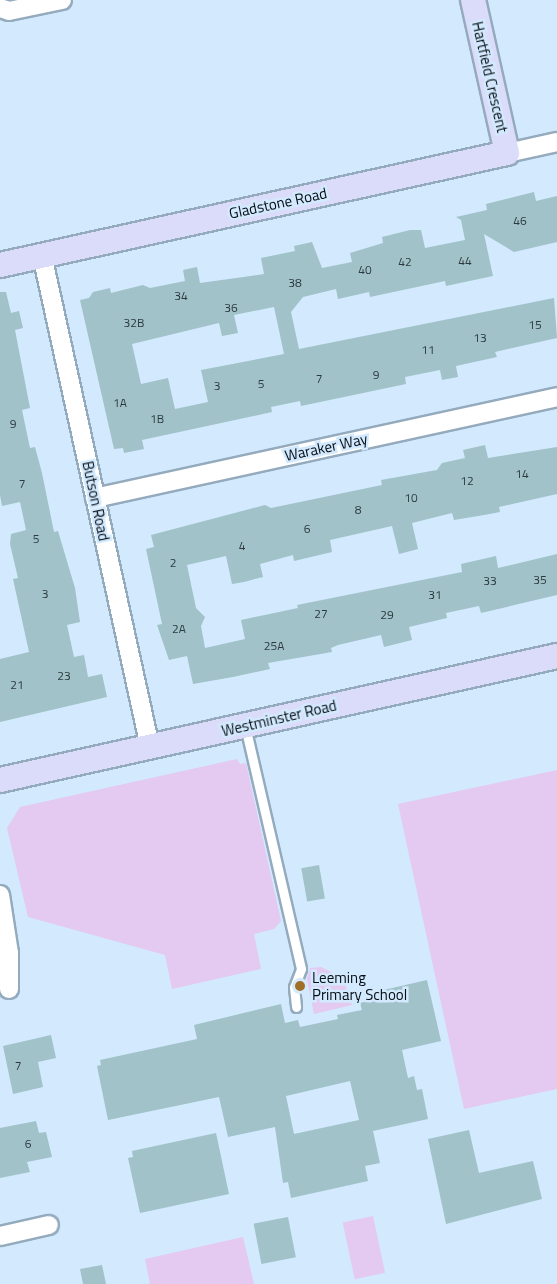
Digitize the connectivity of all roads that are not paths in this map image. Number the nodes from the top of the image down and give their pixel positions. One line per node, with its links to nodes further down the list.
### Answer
1 (62, 0): 3 (street)
2 (473, 0): 5 (street, Hartfield Crescent)
3 (0, 8)
4 (557, 142): 5 (street, Gladstone Road)
5 (507, 153): 6 (street, Gladstone Road)
6 (42, 255): 7 (street, Gladstone Road); 9 (street, Butson Road)
7 (0, 265)
8 (557, 397): 9 (street, Waraker Way)
9 (95, 498): 12 (street, Butson Road)
10 (557, 656): 11 (street, Westminster Road)
11 (245, 726): 12 (street, Westminster Road); 16 (lane)
12 (150, 747): 13 (street, Westminster Road)
13 (0, 780)
14 (0, 896): 15 (street)
15 (9, 989)
16 (296, 1007)
17 (49, 1225): 18 (street)
18 (0, 1236)

